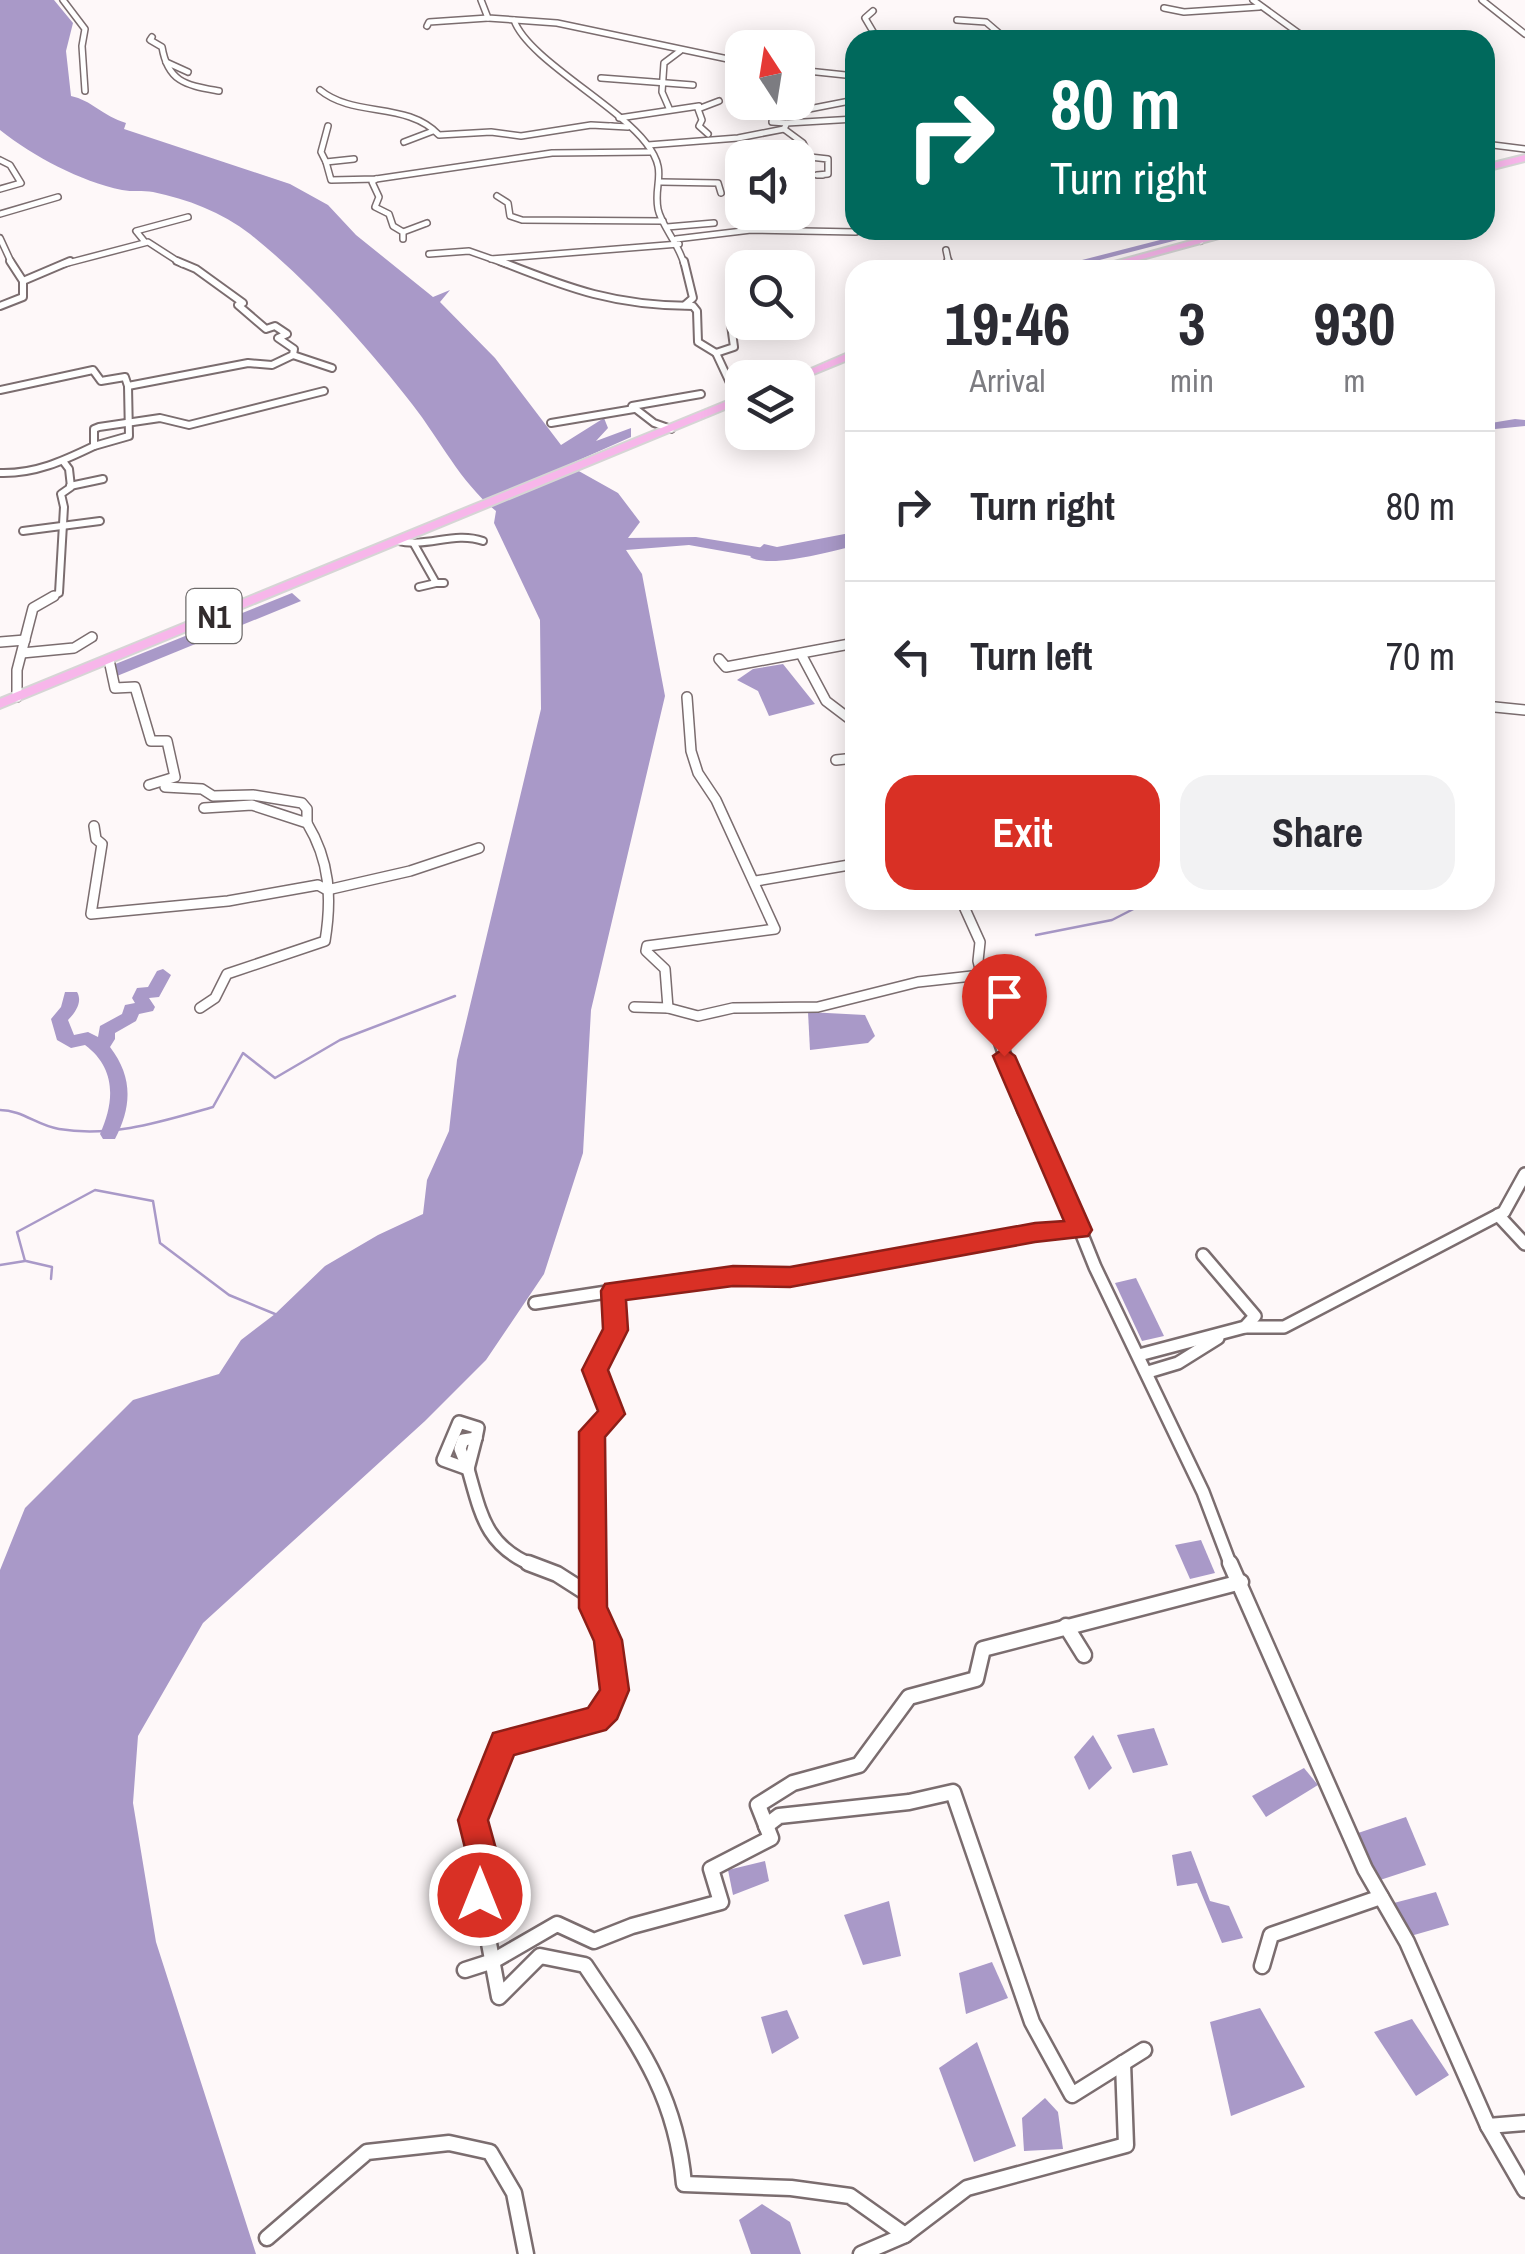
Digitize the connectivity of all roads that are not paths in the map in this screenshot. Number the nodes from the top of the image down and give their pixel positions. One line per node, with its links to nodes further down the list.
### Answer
1 (63, 0): 28 (street)
2 (482, 0): 8 (street)
3 (1254, 0): 5 (street)
4 (1482, 0): 15 (street)
5 (1259, 6): 6 (street); 14 (street)
6 (1164, 8)
7 (873, 11): 12 (street)
8 (488, 18): 9 (street); 11 (street)
9 (514, 20): 17 (street); 33 (street)
10 (957, 20): 13 (street)
11 (427, 26)
12 (872, 30)
13 (1000, 30)
14 (1297, 30)
15 (1525, 34)
16 (152, 37): 19 (street)
17 (680, 51): 18 (street); 24 (street)
18 (725, 59)
19 (166, 62): 20 (street); 26 (street)
20 (188, 72)
21 (815, 72): 22 (street)
22 (845, 75)
23 (601, 78): 24 (street)
24 (662, 84): 25 (street); 32 (street)
25 (694, 85)
26 (219, 90)
27 (320, 90): 38 (street)
28 (85, 91)
29 (719, 102): 31 (street)
30 (845, 102): 36 (street)
31 (699, 106): 32 (street); 39 (street)
32 (669, 108): 33 (street)
33 (619, 118): 37 (street)
34 (845, 120): 36 (street)
35 (328, 126): 47 (street)
36 (786, 126): 42 (street); 49 (street)
37 (628, 127): 38 (street); 42 (street)
38 (433, 131): 40 (street)
39 (708, 134)
40 (404, 142)
41 (1495, 145): 43 (street)
42 (649, 148): 50 (street); 51 (street)
43 (1525, 149)
44 (1525, 158): 48 (highway)
45 (354, 159): 47 (street)
46 (0, 160): 52 (street)
47 (326, 162): 50 (street)
48 (1495, 166)
49 (824, 175)
50 (376, 179): 58 (street)
51 (661, 182): 53 (street); 60 (street)
52 (0, 189)
53 (722, 192)
54 (497, 196): 60 (street)
55 (58, 198): 56 (street)
56 (0, 214)
57 (188, 217): 66 (street)
58 (427, 223)
59 (714, 223): 60 (street)
60 (665, 224): 64 (street)
61 (845, 232): 64 (street)
62 (0, 238): 72 (street)
63 (1205, 240): 65 (highway)
64 (678, 241): 69 (street); 74 (street)
65 (1201, 241): 71 (highway)
66 (145, 242): 72 (street); 77 (street)
67 (946, 250): 70 (street)
68 (429, 254): 69 (street)
69 (487, 259): 74 (street)
70 (948, 260)
71 (1128, 260)
72 (23, 280): 73 (street)
73 (0, 306)
74 (684, 306): 76 (street)
75 (733, 340): 76 (street)
76 (716, 353): 81 (street)
77 (293, 354): 79 (street); 82 (street)
78 (845, 357): 80 (highway)
79 (332, 368)
80 (815, 369)
81 (725, 370)
82 (128, 386): 83 (street); 88 (street)
83 (0, 390)
84 (324, 391): 88 (street)
85 (701, 394): 87 (street)
86 (725, 406): 90 (highway, N1)
87 (634, 409): 89 (street); 90 (street)
88 (128, 420): 91 (street); 91 (street)
89 (551, 423)
90 (671, 429): 101 (highway, N1)
91 (94, 446): 92 (street)
92 (63, 461): 93 (street); 95 (street)
93 (0, 472)
94 (103, 479): 95 (street)
95 (70, 486): 97 (street)
96 (100, 521): 97 (street)
97 (61, 526): 99 (street); 106 (street)
98 (472, 526): 100 (street)
99 (23, 532)
100 (459, 534): 102 (street); 103 (street)
101 (398, 541): 103 (street); 111 (highway, N1)
102 (483, 541)
103 (414, 544): 104 (street)
104 (418, 588)
105 (92, 637): 109 (street)
106 (25, 640): 107 (street); 109 (street)
107 (0, 642)
108 (845, 645): 110 (street)
109 (22, 653): 114 (street)
110 (802, 654): 112 (street); 118 (street)
111 (109, 660): 114 (highway, N1); 122 (street)
112 (718, 660)
113 (687, 697): 126 (street)
114 (17, 698): 115 (highway, N1)
115 (0, 704)
116 (1495, 707): 117 (street)
117 (1525, 710)
118 (845, 715)
119 (845, 759): 120 (street)
120 (836, 760)
121 (204, 808): 122 (street)
122 (307, 823): 127 (street)
123 (94, 826): 127 (street)
124 (480, 848): 127 (street)
125 (845, 866): 126 (street)
126 (756, 881): 132 (street)
127 (330, 890): 131 (street)
128 (966, 910): 129 (street)
129 (981, 975): 132 (street); 135 (street)
130 (634, 1006): 132 (street)
131 (200, 1008)
132 (668, 1008)
133 (1525, 1174): 134 (street)
134 (1498, 1215): 136 (street); 140 (street)
135 (1080, 1230): 138 (street); 142 (street)
136 (1525, 1244)
137 (1203, 1255): 140 (street)
138 (613, 1291): 139 (street); 146 (street)
139 (535, 1303)
140 (1245, 1327): 141 (street)
141 (1227, 1332): 142 (street); 143 (street)
142 (1139, 1355): 143 (street)
143 (1148, 1372): 145 (street)
144 (468, 1469): 144 (street); 146 (street)
145 (1241, 1582): 147 (street); 150 (street)
146 (593, 1598): 151 (street)
147 (1066, 1626): 148 (street); 149 (street)
148 (1084, 1655)
149 (766, 1826): 151 (street); 155 (street)
150 (1381, 1896): 152 (street); 157 (street)
151 (493, 1961): 153 (street); 159 (street)
152 (1262, 1966)
153 (464, 1970)
154 (1144, 2050): 155 (street)
155 (1123, 2063): 159 (street)
156 (1525, 2123): 157 (street)
157 (1488, 2126): 158 (street)
158 (1525, 2190)
159 (905, 2235): 162 (street)
160 (267, 2238): 161 (street)
161 (526, 2254)
162 (861, 2254)

